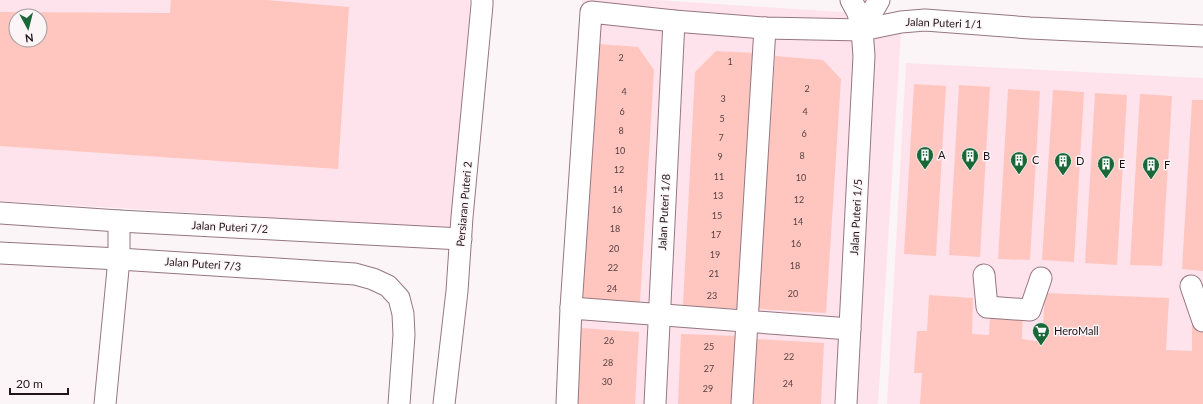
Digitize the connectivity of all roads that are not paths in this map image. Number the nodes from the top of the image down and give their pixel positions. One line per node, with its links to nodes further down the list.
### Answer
1 (851, 0): 6 (street, Jalan Puteri 1/5)
2 (879, 0): 6 (street)
3 (483, 2): 10 (street, Persiaran Puteri 2)
4 (674, 21): 5 (street, Jalan Puteri 1/1); 16 (street, Jalan Puteri 1/1); 17 (street, Jalan Puteri 1/8)
5 (765, 28): 6 (street, Jalan Puteri 1/1); 18 (street)
6 (862, 30): 7 (street, Jalan Puteri 1/1); 20 (street, Jalan Puteri 1/5)
7 (1203, 36)
8 (0, 213): 9 (street, Jalan Puteri 7/2)
9 (119, 221): 10 (street, Jalan Puteri 7/2); 12 (street)
10 (461, 240): 23 (street, Persiaran Puteri 2)
11 (0, 253): 12 (street, Jalan Puteri 7/3)
12 (118, 259): 21 (street); 22 (street, Jalan Puteri 7/3)
13 (984, 275): 14 (street)
14 (1040, 278)
15 (1191, 286): 19 (street)
16 (571, 308): 17 (street); 24 (street)
17 (659, 314): 18 (street); 25 (street, Jalan Puteri 1/8)
18 (747, 321): 20 (street); 26 (street)
19 (1203, 321)
20 (850, 329): 27 (street, Jalan Puteri 1/5)
21 (105, 404)
22 (399, 404)
23 (444, 404)
24 (566, 404)
25 (655, 404)
26 (742, 404)
27 (846, 404)

